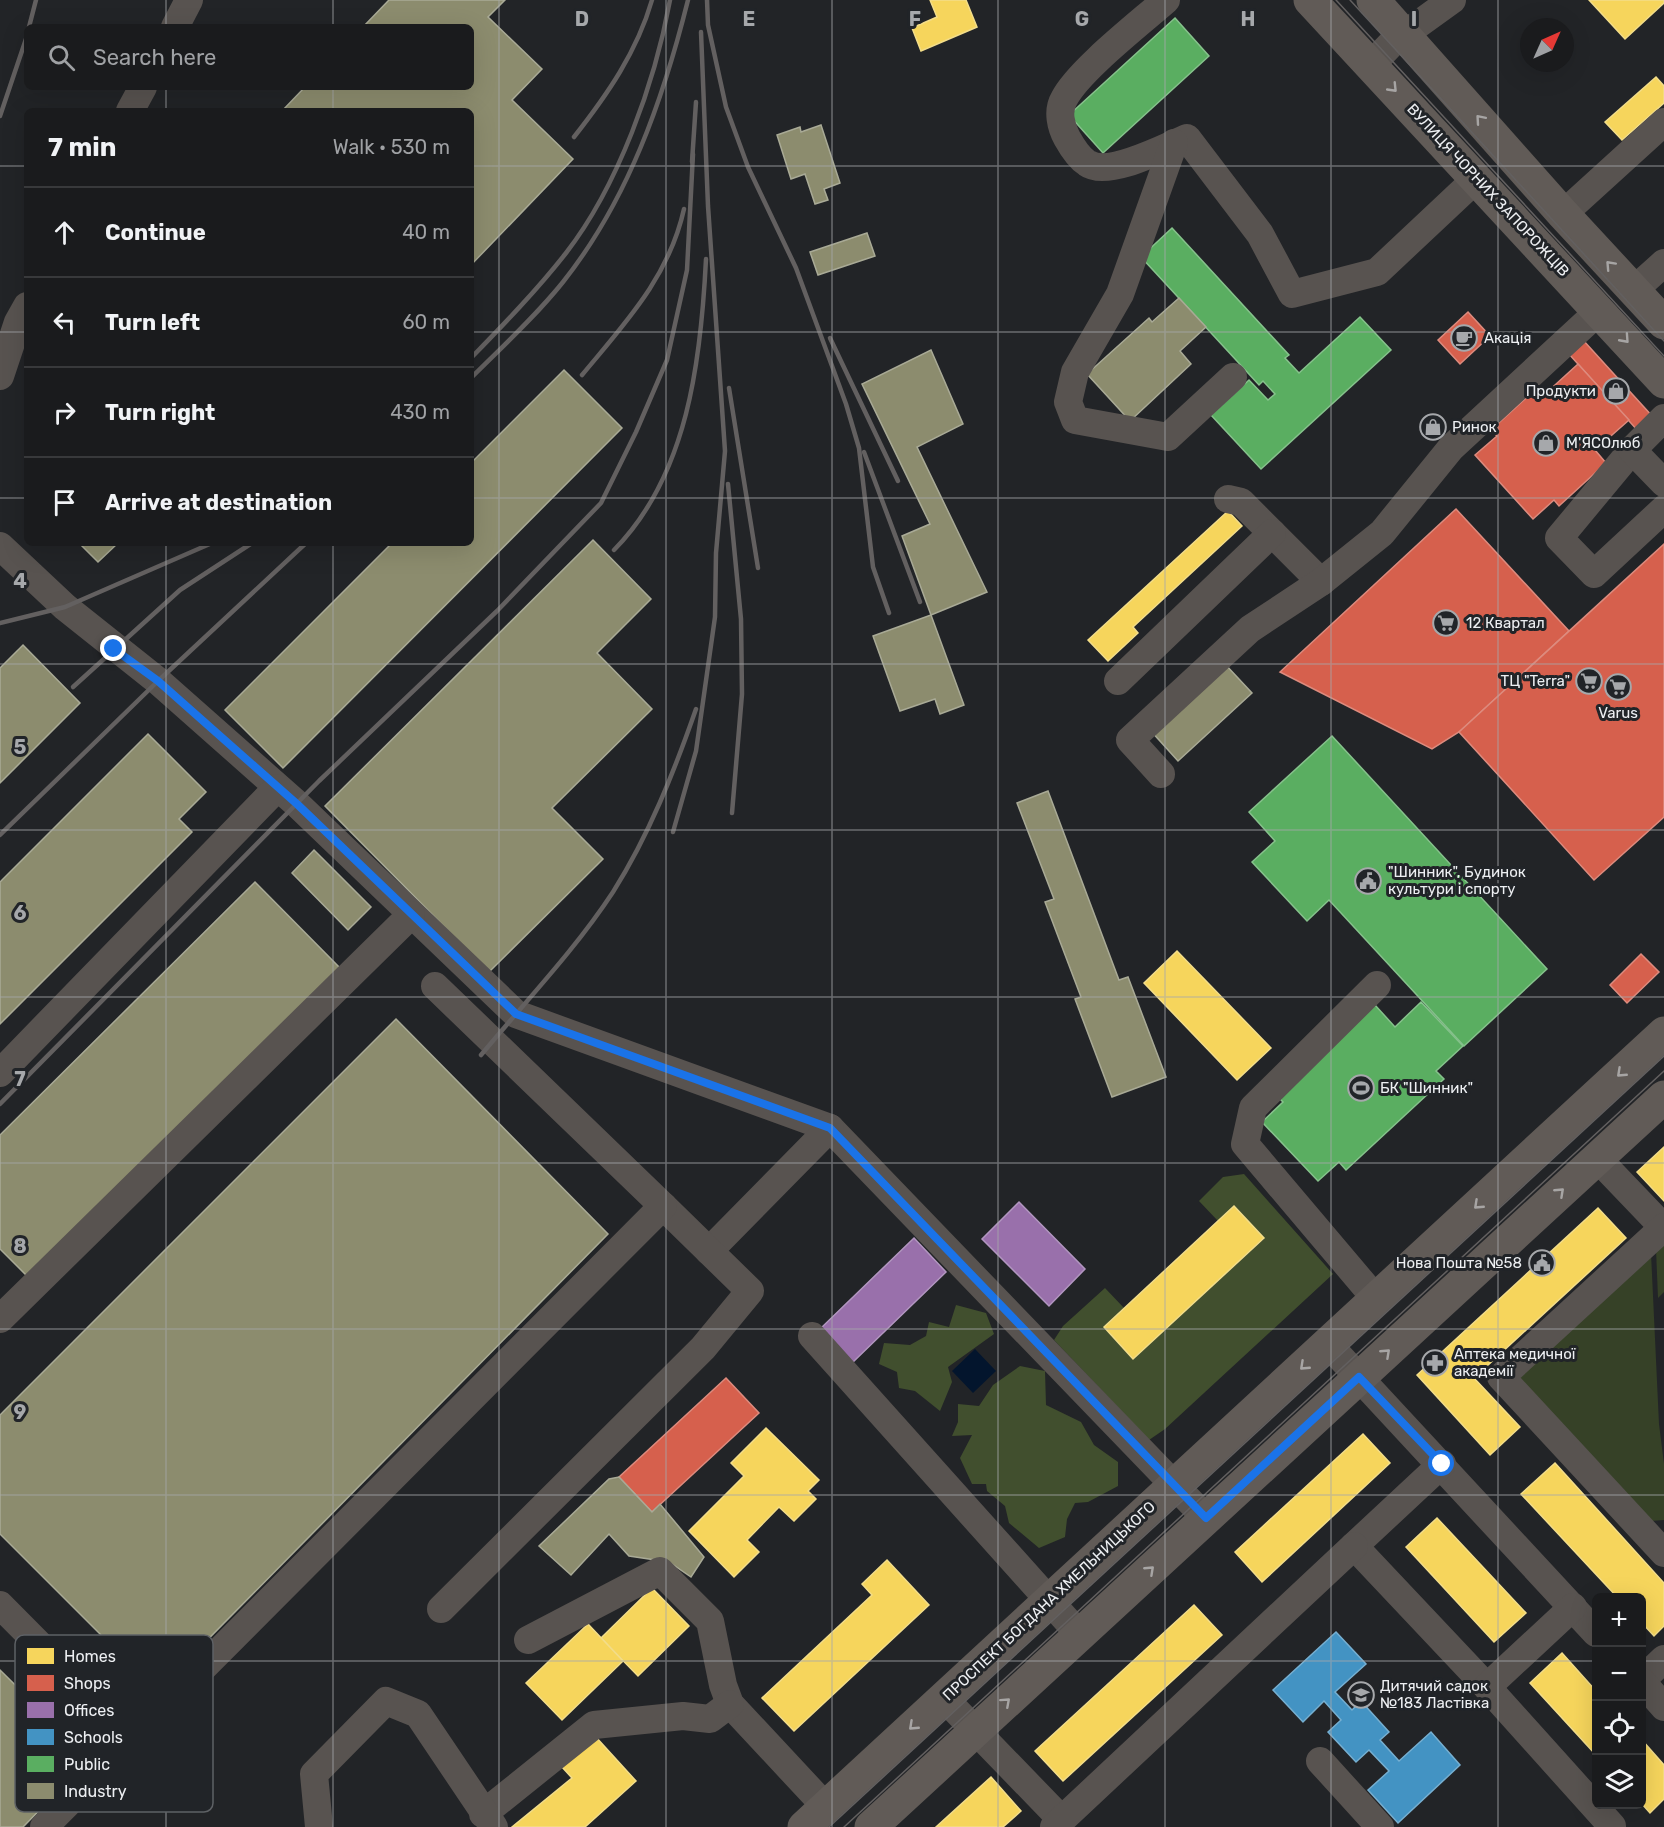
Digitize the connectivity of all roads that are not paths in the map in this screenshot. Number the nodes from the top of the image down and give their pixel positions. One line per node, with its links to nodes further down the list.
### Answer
1 (189, 0): 6 (street)
2 (1166, 0): 12 (street)
3 (1310, 0): 8 (main road, ВУЛИЦЯ ЧОРНИХ ЗАПОРОЖЦІВ)
4 (1373, 0): 7 (main road)
5 (1452, 0): 7 (street)
6 (177, 24)
7 (1406, 36): 8 (street); 14 (main road, one-way to 7)
8 (1371, 65): 13 (main road, ВУЛИЦЯ ЧОРНИХ ЗАПОРОЖЦІВ, one-way to 13)
9 (141, 90): 10 (street)
10 (132, 108)
11 (1664, 122): 14 (street)
12 (1174, 143): 13 (street); 21 (street)
13 (1476, 179): 17 (main road, ВУЛИЦЯ ЧОРНИХ ЗАПОРОЖЦІВ)
14 (1563, 214): 16 (main road, one-way to 14)
15 (1664, 262): 16 (street)
16 (1634, 290): 19 (main road)
17 (1599, 311): 22 (main road, ВУЛИЦЯ ЧОРНИХ ЗАПОРОЖЦІВ, one-way to 22); 30 (street)
18 (15, 318): 20 (street)
19 (1664, 323)
20 (0, 376)
21 (1233, 377)
22 (1664, 382)
23 (1664, 418): 24 (street)
24 (1632, 450): 25 (street); 27 (street)
25 (1664, 483)
26 (1227, 499): 28 (street)
27 (1664, 509)
28 (1272, 533): 30 (street); 31 (street)
29 (0, 546): 33 (street)
30 (1321, 582): 32 (street)
31 (1118, 681)
32 (1161, 774)
33 (277, 788): 34 (street); 38 (street)
34 (411, 915): 40 (street); 46 (street)
35 (435, 986): 42 (street)
36 (1377, 986): 45 (street)
37 (1664, 1033): 45 (main road, ПРОСПЕКТ БОГДАНА ХМЕЛЬНИЦЬКОГО, one-way to 45)
38 (0, 1072)
39 (1664, 1097): 41 (main road)
40 (830, 1128): 44 (street); 51 (street)
41 (1598, 1158): 43 (street); 49 (main road, one-way to 41)
42 (663, 1206): 44 (street); 63 (street)
43 (1664, 1228): 53 (street)
44 (709, 1251): 58 (street)
45 (1376, 1299): 48 (main road, ПРОСПЕКТ БОГДАНА ХМЕЛЬНИЦЬКОГО)
46 (0, 1320)
47 (812, 1336): 55 (street)
48 (1328, 1344): 49 (street); 51 (main road, ПРОСПЕКТ БОГДАНА ХМЕЛЬНИЦЬКОГО, one-way to 51)
49 (1359, 1377): 50 (street); 52 (main road)
50 (1442, 1464): 54 (street); 57 (street)
51 (1174, 1485): 52 (street); 55 (main road, ПРОСПЕКТ БОГДАНА ХМЕЛЬНИЦЬКОГО)
52 (1206, 1518): 61 (main road, one-way to 52)
53 (1661, 1542)
54 (1354, 1546): 66 (street); 76 (street)
55 (1048, 1601): 61 (street); 68 (main road, ПРОСПЕКТ БОГДАНА ХМЕЛЬНИЦЬКОГО)
56 (0, 1605): 60 (street)
57 (1573, 1607): 59 (street); 66 (street)
58 (441, 1609)
59 (1592, 1628)
60 (30, 1635)
61 (1080, 1635): 71 (main road, one-way to 61)
62 (528, 1640): 69 (street)
63 (213, 1657)
64 (1664, 1659): 65 (street)
65 (1646, 1676)
66 (1487, 1687): 77 (street)
67 (1646, 1687): 70 (street)
68 (944, 1698): 71 (street); 74 (main road, ПРОСПЕКТ БОГДАНА ХМЕЛЬНИЦЬКОГО, one-way to 74)
69 (730, 1704): 74 (street); 75 (street)
70 (1664, 1707)
71 (975, 1730): 76 (street); 80 (main road)
72 (1320, 1761): 81 (street)
73 (59, 1812): 78 (street)
74 (815, 1817)
75 (488, 1820): 79 (street)
76 (1057, 1823)
77 (1602, 1824)
78 (44, 1827)
79 (319, 1827)
80 (870, 1827)
81 (1380, 1827)

